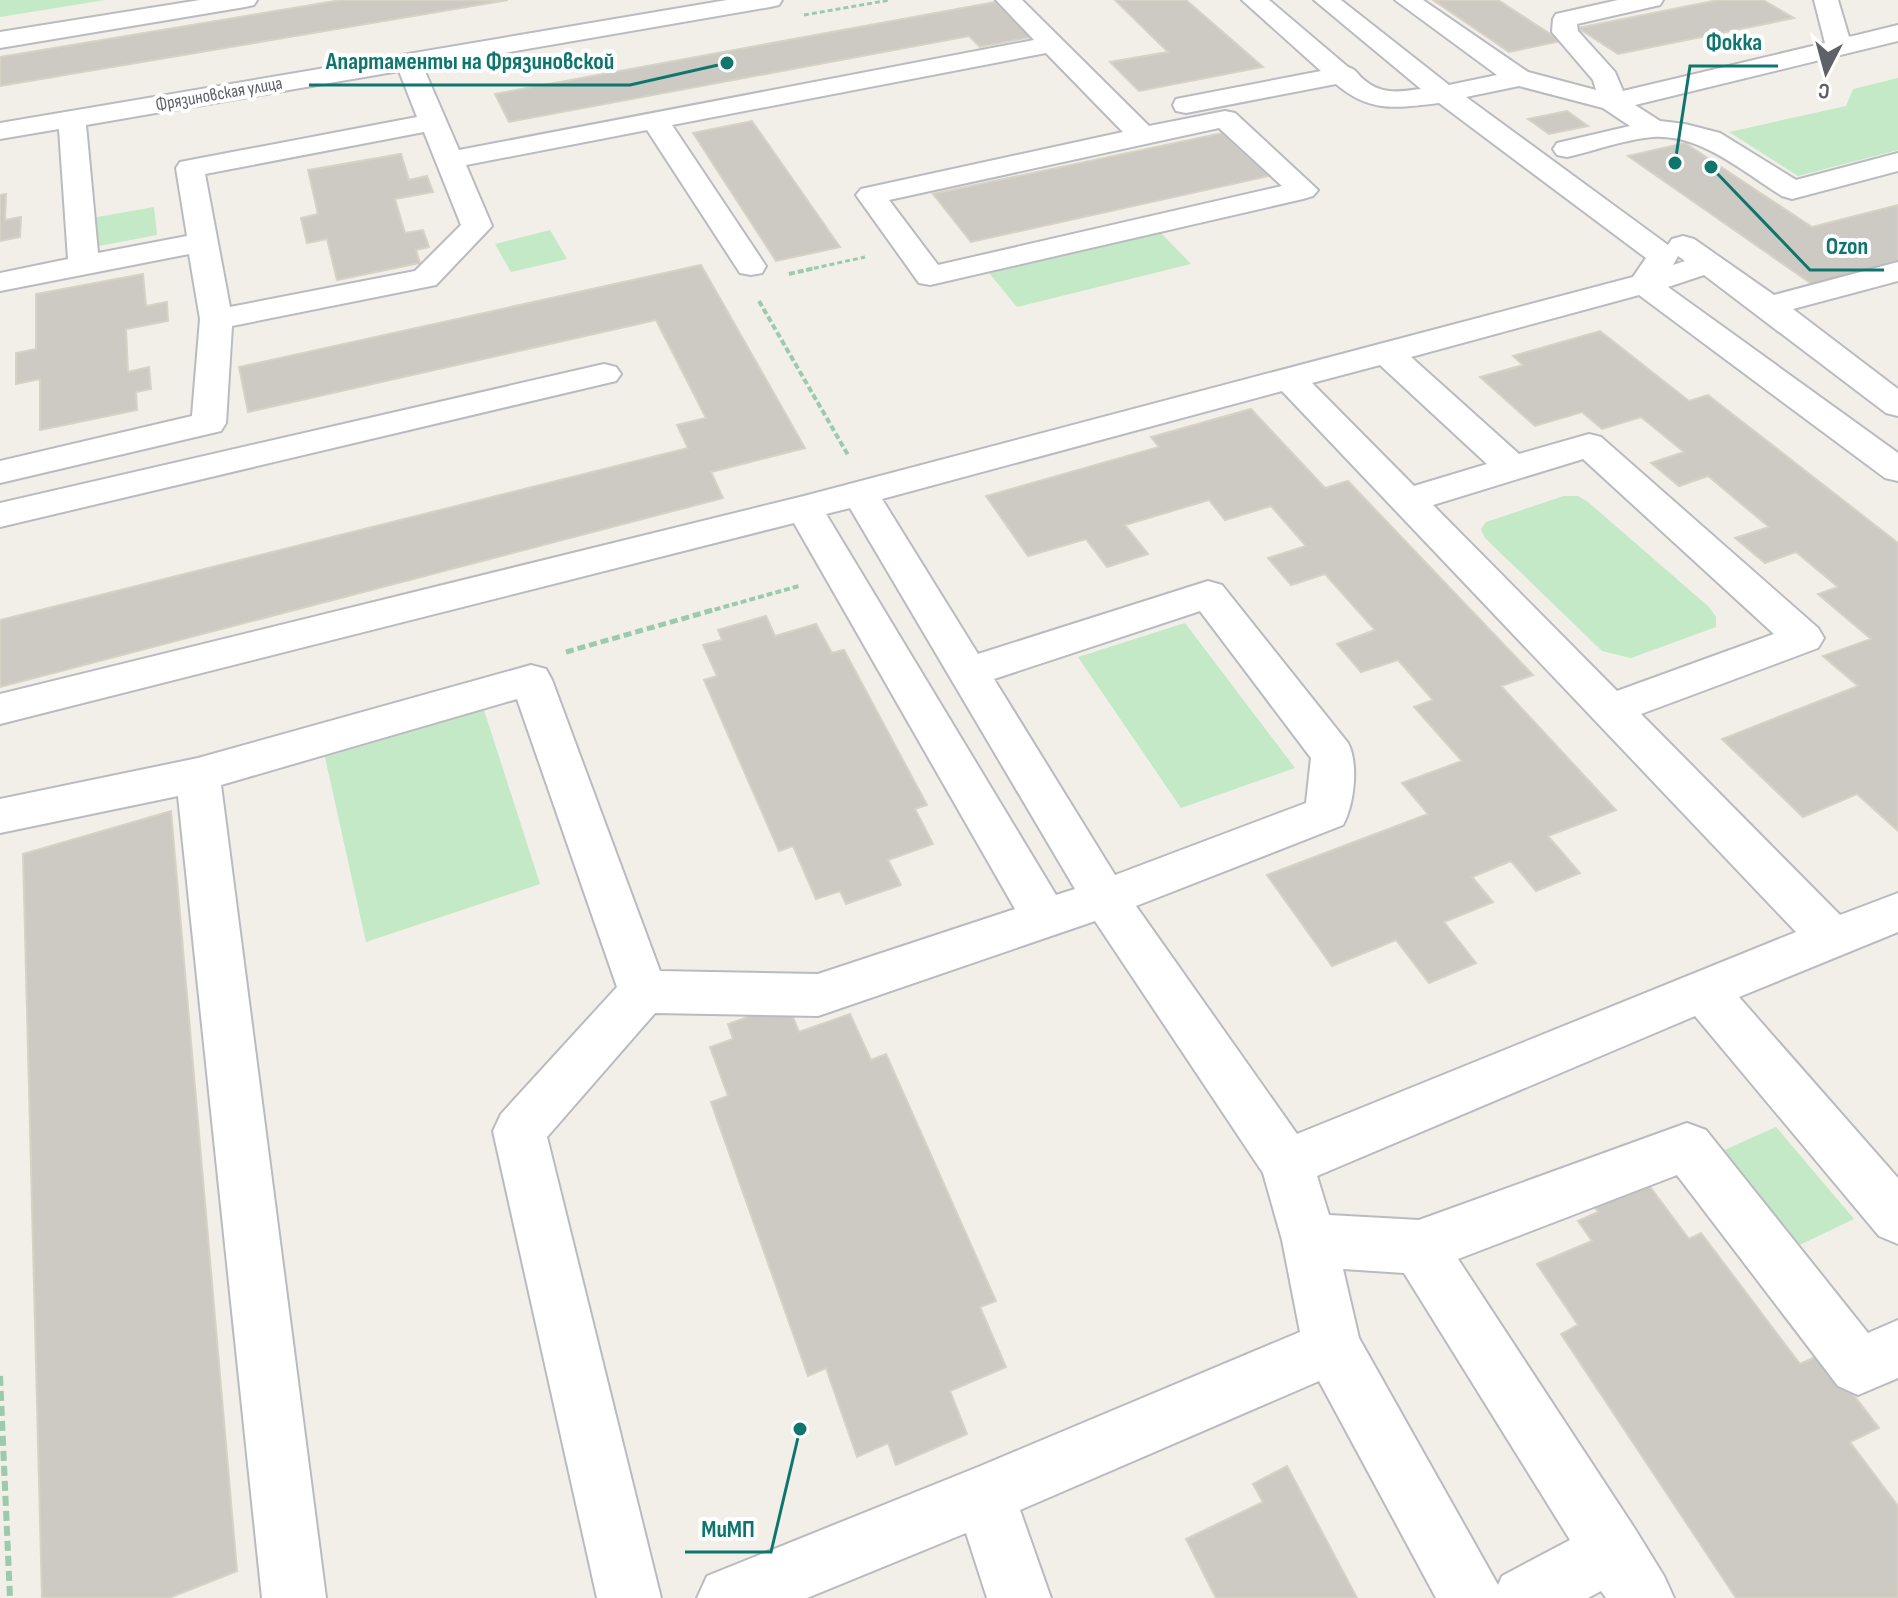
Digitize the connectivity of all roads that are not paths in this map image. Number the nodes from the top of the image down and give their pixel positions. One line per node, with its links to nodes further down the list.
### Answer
1 (245, 0): 10 (street)
2 (770, 0): 9 (street, Фрязиновская улица)
3 (1008, 0): 13 (street)
4 (1254, 0): 16 (street)
5 (1326, 0): 18 (street)
6 (1407, 0): 17 (street)
7 (1651, 0): 19 (street)
8 (1826, 0): 14 (street)
9 (704, 5): 15 (street, Фрязиновская улица)
10 (146, 8): 12 (street)
11 (1898, 33): 14 (street)
12 (0, 40)
13 (1052, 44): 22 (street); 24 (street)
14 (1839, 47): 19 (street)
15 (408, 62): 21 (street, Фрязиновская улица); 23 (street)
16 (1345, 74): 18 (street); 20 (street)
17 (1519, 78): 18 (street); 19 (street)
18 (1444, 94): 35 (street)
19 (1613, 102): 25 (street)
20 (1215, 110): 24 (street); 24 (street)
21 (72, 119): 26 (street, Фрязиновская улица); 31 (street)
22 (655, 121): 27 (street); 32 (street)
23 (433, 122): 27 (street); 29 (street)
24 (1133, 126)
25 (1653, 129): 28 (street); 30 (street)
26 (0, 131)
27 (449, 160): 37 (street)
28 (1898, 162)
29 (203, 242): 31 (street); 37 (street)
30 (1706, 264): 35 (street); 36 (street)
31 (84, 265): 34 (street)
32 (750, 275)
33 (1895, 275): 36 (street)
34 (0, 282)
35 (1644, 284): 38 (street); 43 (street)
36 (1769, 306): 41 (street)
37 (216, 319): 44 (street)
38 (1385, 351): 40 (street); 42 (street)
39 (604, 374): 48 (street)
40 (1288, 378): 45 (street); 46 (street)
41 (1898, 406)
42 (1513, 468): 46 (street); 51 (street)
43 (1898, 470)
44 (0, 472)
45 (864, 492): 47 (street); 49 (street)
46 (1407, 500): 51 (street)
47 (804, 508): 50 (street); 56 (street)
48 (0, 515)
49 (970, 672): 54 (street); 54 (street)
50 (0, 709)
51 (1611, 709): 57 (street)
52 (198, 775): 53 (street); 59 (street); 68 (street)
53 (0, 816)
54 (1105, 898): 56 (street); 60 (street)
55 (1898, 912): 57 (street)
56 (1045, 918): 59 (street)
57 (1833, 939): 58 (street)
58 (1703, 990): 60 (street); 61 (street)
59 (643, 992): 69 (street)
60 (1287, 1163): 62 (street)
61 (1898, 1218)
62 (1309, 1240): 63 (street); 64 (street)
63 (1419, 1247): 65 (street); 67 (street)
64 (1332, 1347): 66 (street); 72 (street)
65 (1898, 1349)
66 (984, 1495): 70 (street); 71 (street)
67 (1628, 1574): 73 (street)
68 (294, 1598)
69 (629, 1598)
70 (729, 1598)
71 (1019, 1598)
72 (1471, 1598)
73 (1524, 1598)

